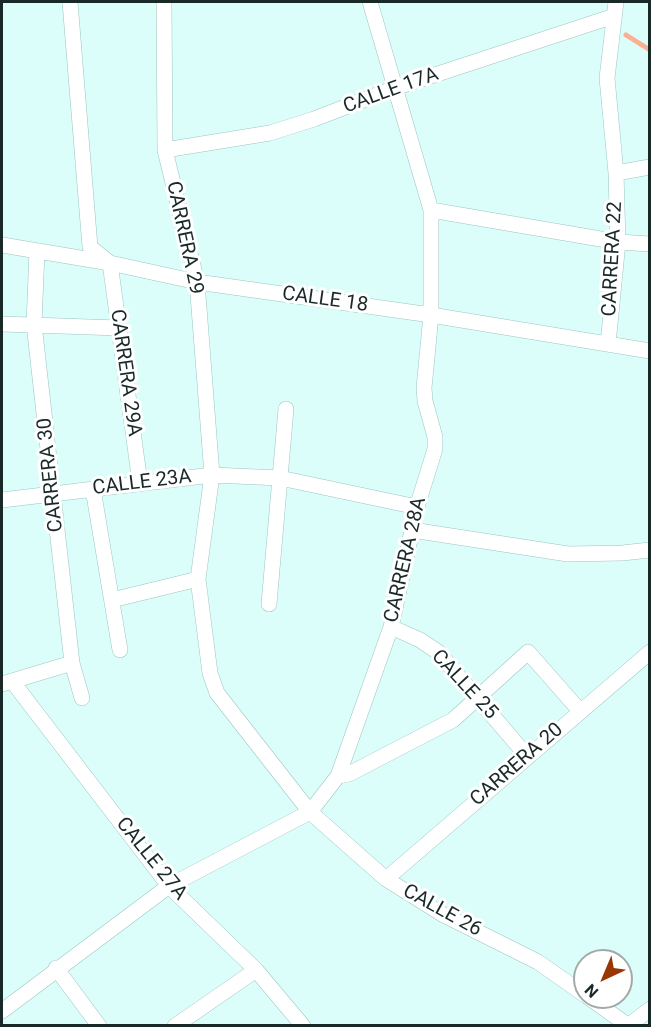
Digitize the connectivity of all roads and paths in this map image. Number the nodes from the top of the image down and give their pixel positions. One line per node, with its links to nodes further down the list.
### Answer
1 (70, 2): 14 (street)
2 (164, 2): 6 (street, CARRERA 29)
3 (370, 2): 5 (street, CARRERA 28A)
4 (615, 9): 5 (street, CALLE 17A); 8 (street, CARRERA 22)
5 (395, 88): 6 (street, CALLE 17A); 9 (street, CARRERA 28A)
6 (165, 150): 15 (street, CARRERA 29)
7 (650, 167): 8 (street, CARRERA 22)
8 (616, 173): 10 (street, CARRERA 22)
9 (431, 210): 10 (street); 16 (street, CARRERA 28A)
10 (618, 242): 11 (street); 20 (street, CARRERA 22)
11 (650, 244)
12 (2, 245): 13 (street, CALLE 18)
13 (38, 251): 14 (street, CALLE 18); 18 (street, CARRERA 30)
14 (110, 262): 15 (street, CALLE 18); 19 (street, CARRERA 29A)
15 (197, 282): 16 (street, CALLE 18); 23 (street, CARRERA 29)
16 (431, 315): 20 (street, CALLE 18); 29 (street, CARRERA 28A)
17 (2, 324): 18 (street)
18 (34, 324): 19 (street); 27 (street, CARRERA 30)
19 (119, 328): 25 (street, CARRERA 29A)
20 (608, 344): 21 (street, CALLE 18)
21 (650, 351)
22 (286, 409): 24 (street)
23 (212, 475): 24 (street, CALLE 23A); 25 (street, CALLE 23A); 32 (street, CARRERA 29)
24 (280, 478): 29 (street, CALLE 23A); 34 (street)
25 (140, 483): 26 (street, CALLE 23A)
26 (93, 489): 27 (street, CALLE 23A); 33 (street)
27 (53, 494): 28 (street, CALLE 23A); 38 (street, CARRERA 30)
28 (2, 500)
29 (417, 507): 30 (street, CARRERA 28A)
30 (412, 530): 31 (street); 35 (street, CARRERA 28A)
31 (650, 550)
32 (198, 579): 33 (street); 45 (street, CALLE 26)
33 (112, 600): 36 (street)
34 (269, 604)
35 (391, 627): 41 (street, CALLE 25); 44 (street, CARRERA 28A)
36 (120, 650)
37 (650, 652): 42 (street, CARRERA 20)
38 (72, 663): 39 (street); 40 (street, CARRERA 30)
39 (7, 682): 47 (street, CALLE 27A)
40 (82, 698)
41 (479, 699): 42 (street); 43 (street, CALLE 25); 44 (street)
42 (580, 711): 43 (street, CARRERA 20)
43 (527, 756): 46 (street, CARRERA 20)
44 (338, 776): 45 (street, CARRERA 28A)
45 (310, 812): 46 (street, CALLE 26); 47 (street, CARRERA 28A)
46 (386, 879): 50 (street, CALLE 26)
47 (169, 886): 48 (street, CARRERA 28A); 49 (street, CALLE 27A)
48 (56, 968): 53 (street, CARRERA 28A); 55 (street)
49 (256, 970): 56 (street); 57 (street, CALLE 27A)
50 (573, 986)
51 (605, 1009): 54 (street, CALLE 26)
52 (650, 1009): 54 (street)
53 (2, 1011)
54 (628, 1025)
55 (99, 1026)
56 (176, 1026)
57 (303, 1026)

